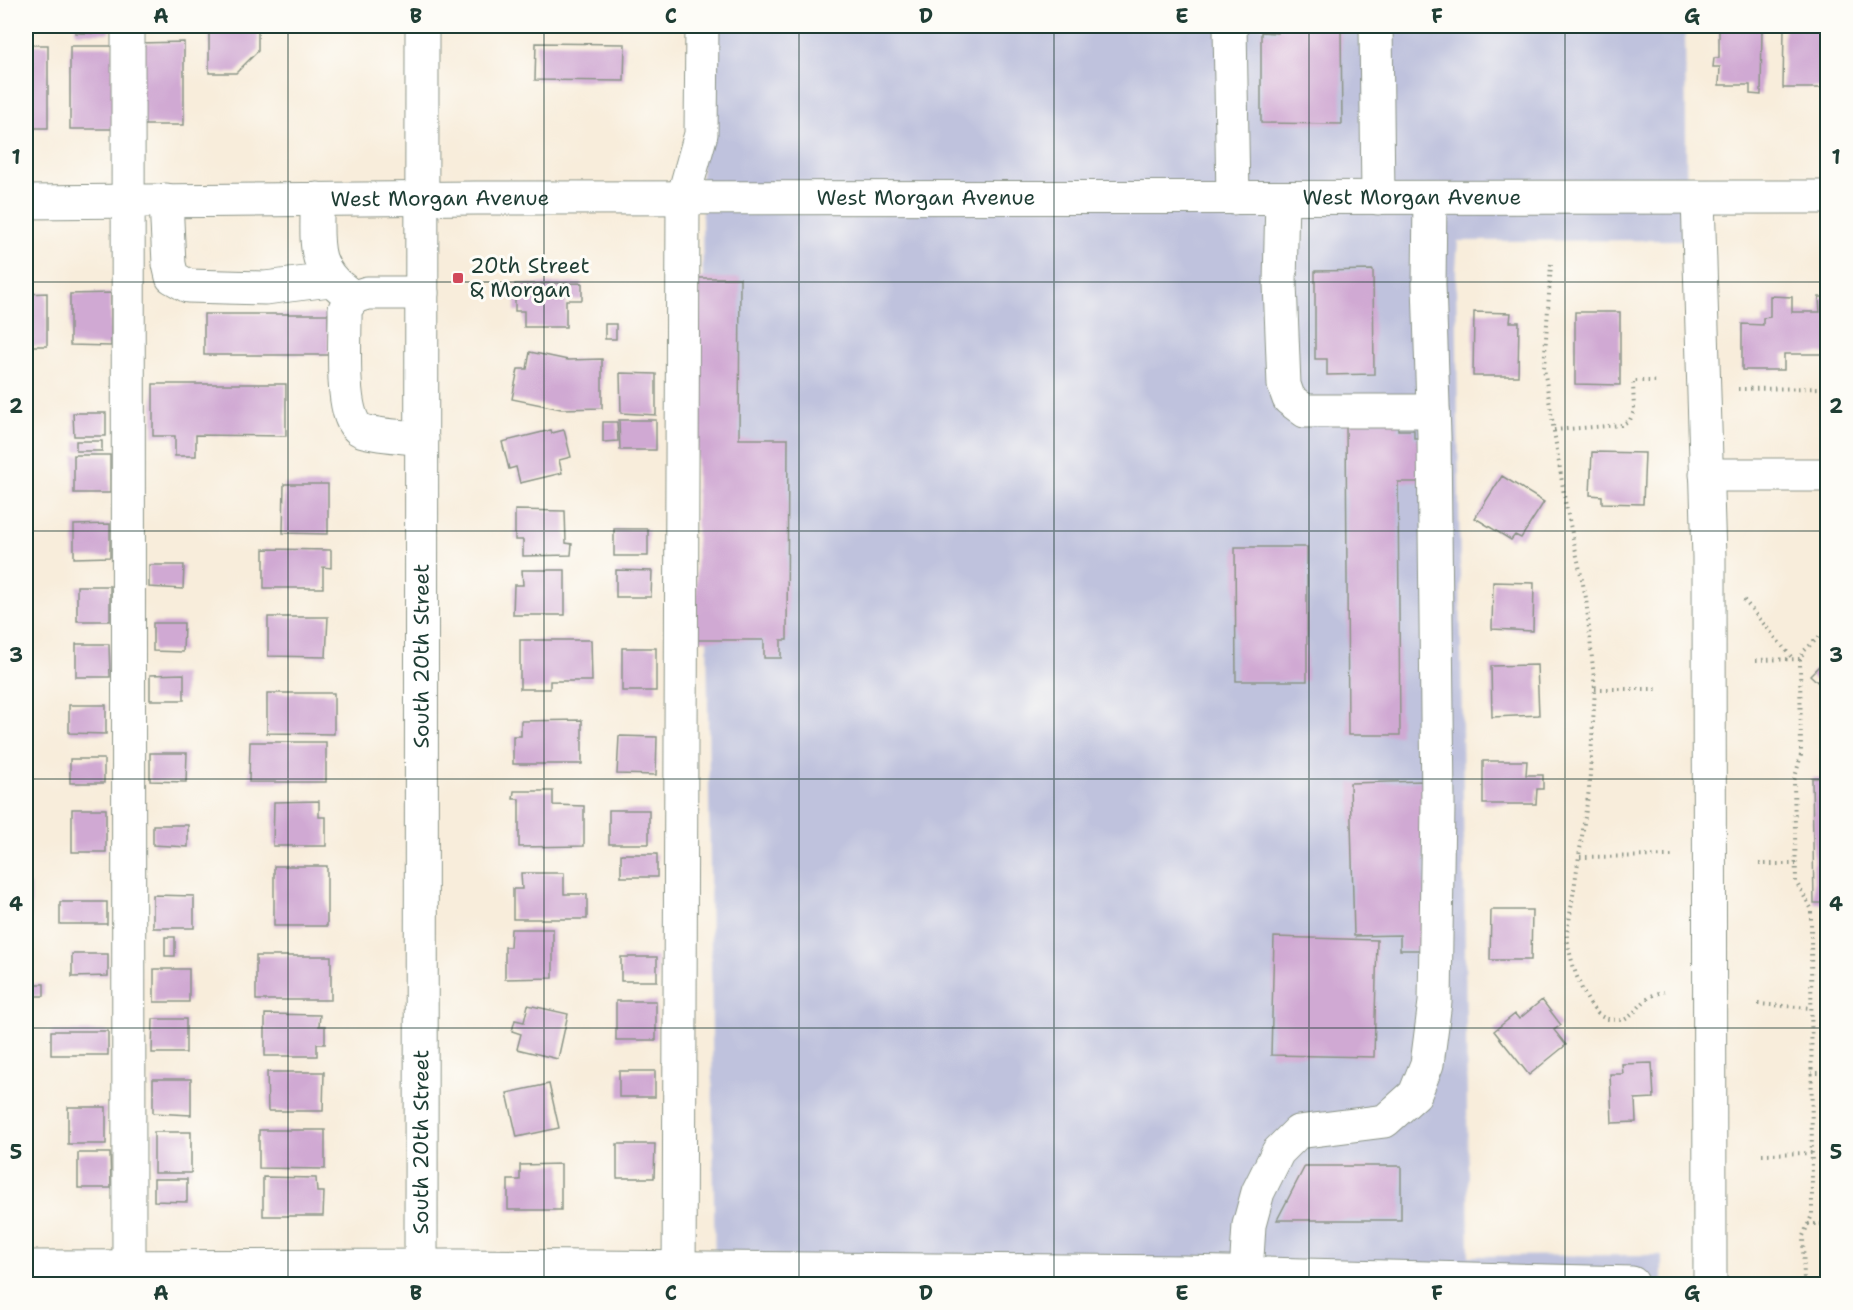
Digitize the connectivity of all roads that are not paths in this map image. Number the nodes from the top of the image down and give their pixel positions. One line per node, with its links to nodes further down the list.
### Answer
1 (128, 26): 16 (street)
2 (422, 26): 14 (street, South 20th Street)
3 (702, 26): 7 (street)
4 (1230, 26): 8 (street)
5 (1376, 26): 10 (street)
6 (1827, 197): 12 (street, West Morgan Avenue)
7 (683, 198): 8 (street, West Morgan Avenue); 14 (street, West Morgan Avenue); 28 (street)
8 (1233, 198): 9 (street, West Morgan Avenue)
9 (1282, 198): 10 (street, West Morgan Avenue); 20 (street)
10 (1378, 198): 11 (street, West Morgan Avenue)
11 (1430, 198): 12 (street, West Morgan Avenue); 20 (street)
12 (1698, 198): 22 (street)
13 (316, 199): 14 (street, West Morgan Avenue); 15 (street, West Morgan Avenue); 18 (street)
14 (422, 199): 19 (street, South 20th Street)
15 (166, 200): 16 (street, West Morgan Avenue); 18 (street)
16 (128, 201): 17 (street, West Morgan Avenue); 27 (street)
17 (26, 202)
18 (342, 288): 19 (street); 21 (street)
19 (422, 293): 21 (street, South 20th Street)
20 (1433, 411): 25 (street)
21 (422, 439): 26 (street, South 20th Street)
22 (1706, 475): 23 (street); 32 (street)
23 (1827, 475)
24 (26, 1267): 27 (street)
25 (1246, 1274): 29 (street); 30 (street)
26 (421, 1275): 27 (street); 28 (street)
27 (129, 1276)
28 (679, 1276): 29 (street)
29 (958, 1277)
30 (1488, 1283): 31 (street)
31 (1632, 1283)
32 (1710, 1284)

